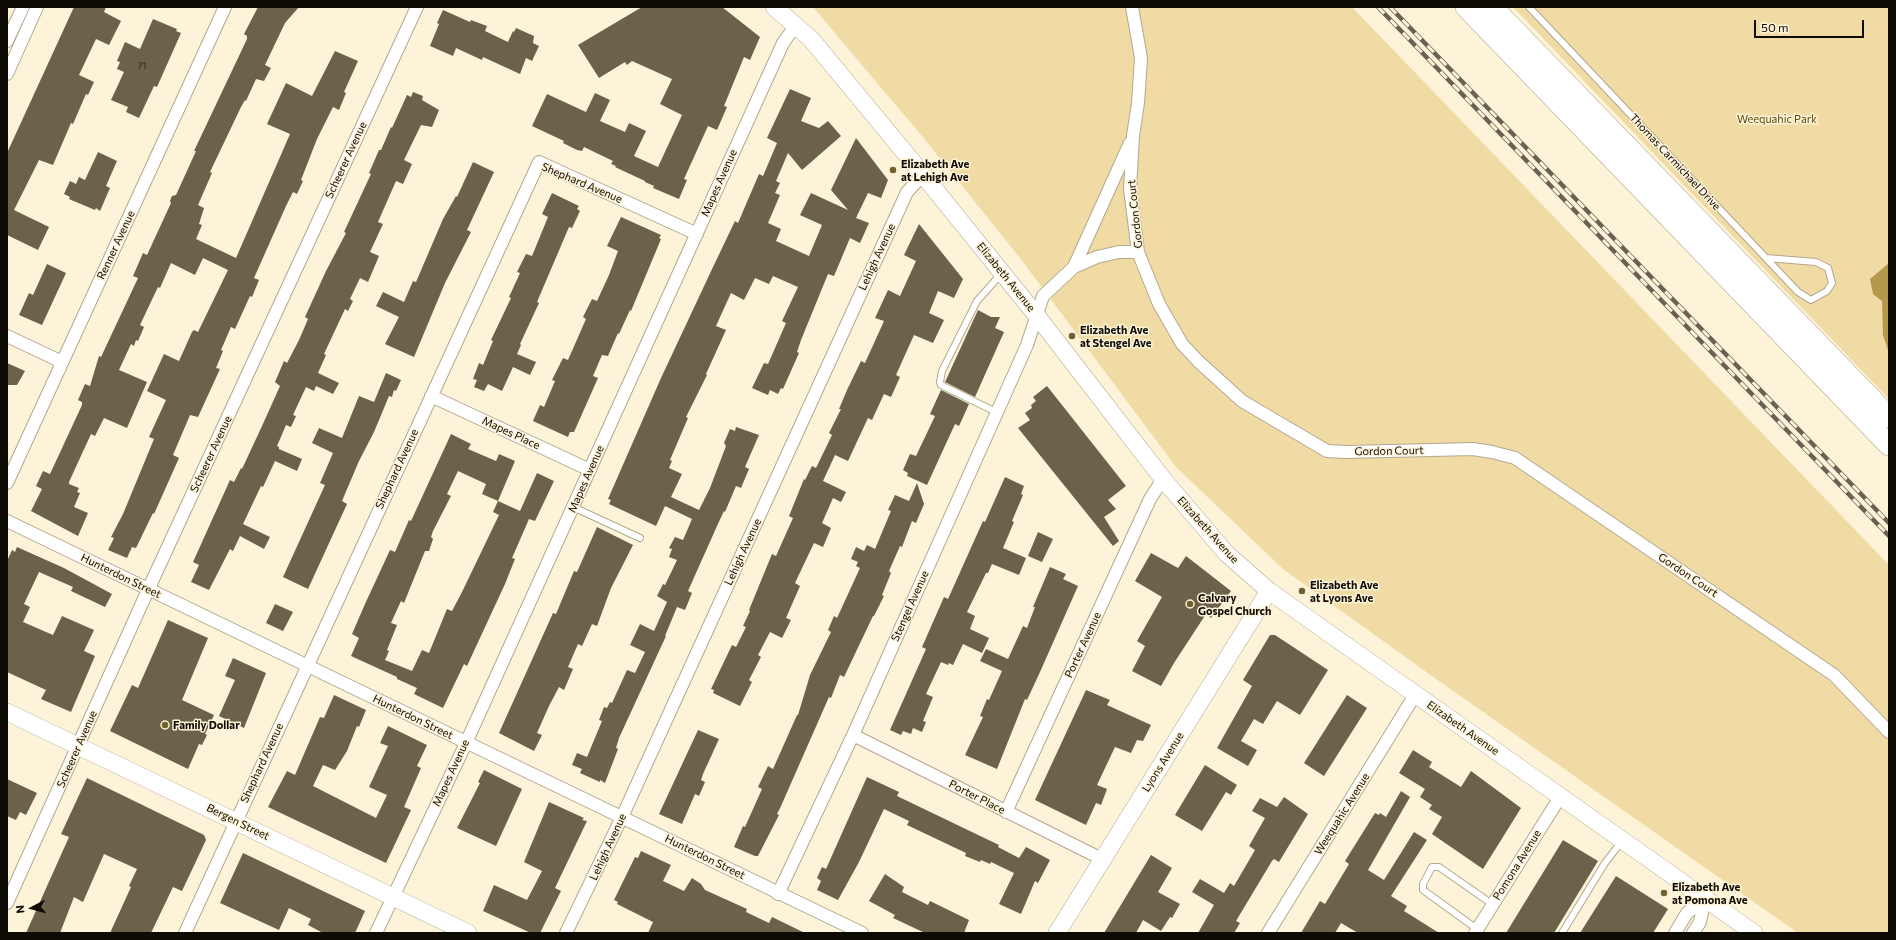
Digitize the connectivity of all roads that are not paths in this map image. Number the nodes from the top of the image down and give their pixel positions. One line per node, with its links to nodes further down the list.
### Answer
1 (23, 7): 11 (street)
2 (37, 7): 12 (street)
3 (225, 7): 22 (street, Renner Avenue)
4 (417, 7): 33 (street, Scheerer Avenue)
5 (774, 7): 10 (main road, Elizabeth Avenue)
6 (1132, 7): 13 (street, Gordon Court)
7 (1466, 7): 26 (highway)
8 (1492, 7): 25 (highway)
9 (1529, 7): 17 (lane, Thomas Carmichael Drive)
10 (796, 25): 14 (main road, Elizabeth Avenue); 15 (street, Mapes Avenue)
11 (7, 41)
12 (7, 74)
13 (1133, 136): 16 (street, Gordon Court); 18 (street)
14 (923, 175): 19 (main road, Elizabeth Avenue); 44 (street, Lehigh Avenue)
15 (697, 234): 23 (street, Shephard Avenue); 27 (street, Mapes Avenue)
16 (1138, 252): 18 (street); 38 (street, Gordon Court)
17 (1766, 258): 17 (lane, Thomas Carmichael Drive)
18 (1074, 267): 20 (street, Stengel Avenue)
19 (1002, 273): 20 (main road, Elizabeth Avenue); 24 (lane)
20 (1037, 316): 24 (street, Stengel Avenue); 28 (main road, Elizabeth Avenue)
21 (7, 336): 22 (street)
22 (62, 362): 29 (street, Renner Avenue)
23 (431, 396): 27 (street, Mapes Place); 35 (street, Shephard Avenue)
24 (996, 412): 39 (street, Stengel Avenue)
25 (1889, 417)
26 (1889, 445)
27 (590, 470): 30 (street, Mapes Avenue)
28 (1162, 479): 34 (main road, Elizabeth Avenue); 43 (street, Porter Avenue)
29 (7, 483)
30 (574, 507): 32 (lane); 40 (street, Mapes Avenue)
31 (7, 521): 33 (street, Hunterdon Street)
32 (640, 538)
33 (148, 590): 35 (street, Hunterdon Street); 41 (street, Scheerer Avenue)
34 (1269, 591): 36 (main road, Elizabeth Avenue); 47 (main road, Lyons Avenue)
35 (307, 665): 40 (street, Hunterdon Street); 45 (street, Shephard Avenue)
36 (1415, 695): 42 (main road, Elizabeth Avenue); 60 (street, Weequahic Avenue)
37 (7, 712): 41 (main road, Bergen Street)
38 (1889, 732)
39 (853, 735): 43 (street, Porter Place); 48 (street, Stengel Avenue)
40 (466, 743): 44 (street, Hunterdon Street); 49 (street, Mapes Avenue)
41 (78, 746): 45 (main road, Bergen Street); 51 (street, Scheerer Avenue)
42 (1560, 797): 46 (main road, Elizabeth Avenue); 52 (street, Pomona Avenue)
43 (1006, 812): 47 (street, Porter Place)
44 (622, 817): 48 (street, Hunterdon Street); 57 (street, Lehigh Avenue)
45 (236, 822): 49 (main road, Bergen Street); 54 (street, Shephard Avenue)
46 (1623, 840): 50 (main road, Elizabeth Avenue); 61 (lane)
47 (1102, 859): 59 (main road, Lyons Avenue)
48 (778, 894): 58 (street, Hunterdon Street)
49 (393, 896): 55 (street, Mapes Avenue); 56 (main road, Bergen Street)
50 (1705, 898): 62 (street); 63 (street); 64 (main road, Elizabeth Avenue)
51 (7, 903)
52 (1492, 904): 53 (street, Pomona Avenue); 53 (lane)
53 (1476, 931)
54 (185, 933)
55 (376, 933)
56 (468, 933)
57 (566, 933)
58 (862, 933)
59 (1057, 933)
60 (1268, 933)
61 (1562, 933)
62 (1675, 933)
63 (1693, 933)
64 (1754, 933)

